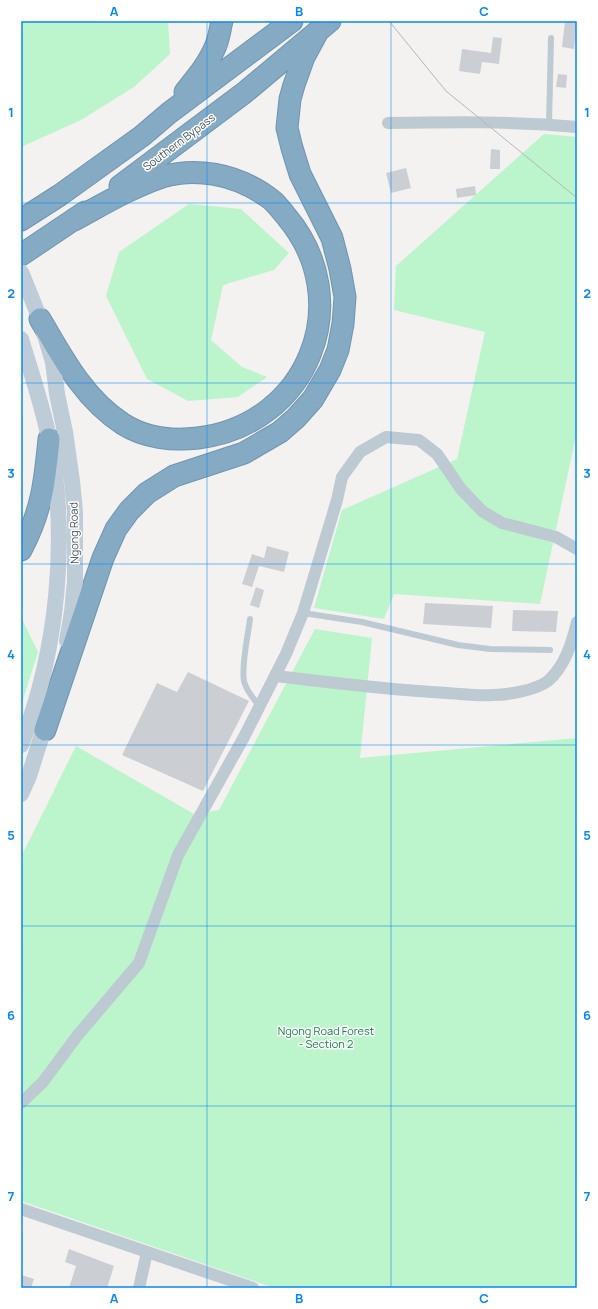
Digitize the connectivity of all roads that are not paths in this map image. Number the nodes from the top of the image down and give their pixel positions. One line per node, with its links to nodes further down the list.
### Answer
1 (222, 21): 5 (highway)
2 (292, 21): 5 (highway)
3 (324, 27): 10 (highway, Southern Bypass); 24 (highway)
4 (551, 38): 7 (lane)
5 (169, 113): 9 (highway)
6 (388, 123): 7 (street)
7 (549, 124): 8 (street)
8 (577, 127)
9 (21, 220)
10 (74, 220): 11 (highway, Southern Bypass); 13 (highway)
11 (21, 255)
12 (21, 272): 13 (main road, Ngong Road)
13 (40, 319): 24 (main road, Ngong Road)
14 (21, 339): 15 (main road, Ngong Road)
15 (49, 439): 17 (highway); 25 (main road, Ngong Road)
16 (577, 549): 18 (street)
17 (21, 550)
18 (303, 613): 21 (lane); 22 (street)
19 (250, 619): 23 (lane)
20 (577, 622): 22 (street)
21 (550, 650)
22 (276, 676): 23 (street)
23 (260, 707): 27 (street)
24 (45, 730): 26 (main road, Ngong Road)
25 (21, 745)
26 (21, 794)
27 (21, 1104)
28 (21, 1209): 29 (street)
29 (147, 1252): 30 (street); 31 (street)
30 (139, 1288)
31 (253, 1288)

